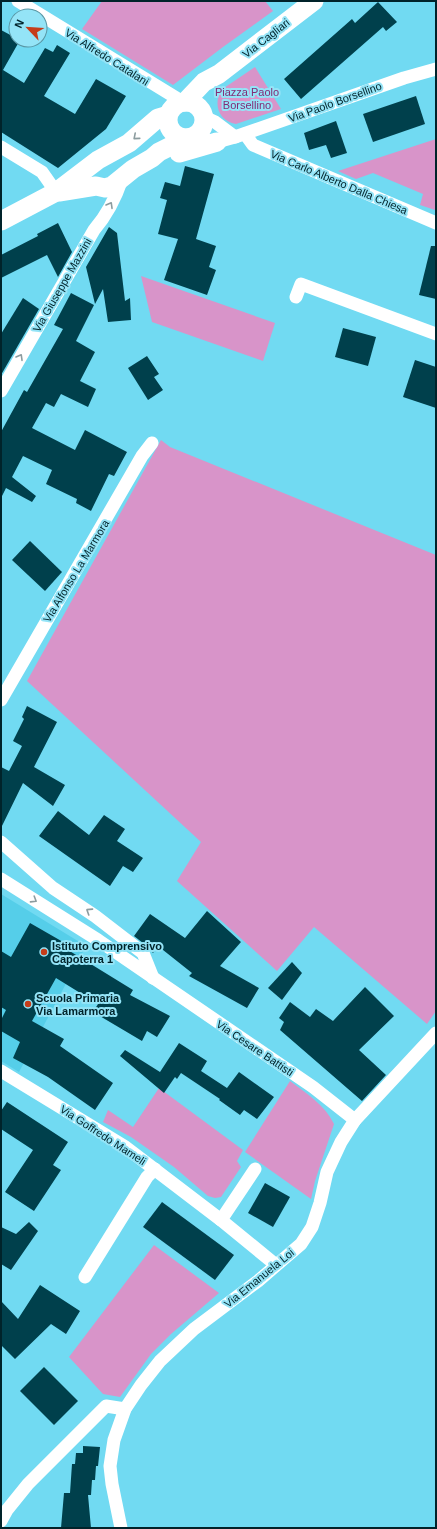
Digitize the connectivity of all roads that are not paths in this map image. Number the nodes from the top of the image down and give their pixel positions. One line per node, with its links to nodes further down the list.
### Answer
1 (18, 1): 5 (street, Via Alfredo Catalani)
2 (314, 1): 4 (street, Via Cagliari)
3 (436, 69): 7 (street, Via Paolo Borsellino)
4 (219, 74): 5 (street, Via Cagliari); 6 (street)
5 (176, 108): 6 (street); 8 (street); 12 (street, Via Cagliari, one-way to 12)
6 (203, 116): 7 (street); 8 (street)
7 (240, 136): 9 (street, Via Paolo Borsellino); 17 (street, Via Carlo Alberto Dalla Chiesa)
8 (189, 138): 9 (street, Via Paolo Borsellino); 11 (street, Via Cagliari)
9 (217, 142): 11 (street)
10 (1, 147): 15 (street)
11 (152, 158): 13 (street, Via Cagliari)
12 (90, 167): 14 (street); 15 (street, Via Cagliari)
13 (122, 179): 14 (street, Via Cagliari); 20 (street, Via Giuseppe Mazzini, one-way to 13)
14 (96, 186): 15 (street, Via Cagliari)
15 (56, 192): 16 (street, Via Cagliari)
16 (1, 221)
17 (436, 224)
18 (296, 297): 19 (street)
19 (436, 334)
20 (1, 391)
21 (152, 443): 22 (street, Via Alfonso La Marmora)
22 (1, 700)
23 (1, 842): 25 (street, one-way to 23)
24 (1, 879): 26 (street, Via Cesare Battisti, one-way to 26)
25 (109, 926): 26 (street); 27 (street)
26 (98, 940): 27 (street, Via Cesare Battisti)
27 (153, 978): 30 (street, Via Cesare Battisti)
28 (436, 1033): 30 (street, Via Emanuela Loi)
29 (1, 1071): 31 (street, Via Goffredo Mameli)
30 (355, 1120): 34 (street, Via Emanuela Loi)
31 (155, 1169): 33 (street, Via Goffredo Mameli); 35 (street)
32 (255, 1169): 33 (street)
33 (221, 1220): 34 (street, Via Goffredo Mameli)
34 (276, 1265): 36 (street, Via Emanuela Loi)
35 (85, 1277)
36 (125, 1409): 37 (street); 38 (street, Via Emanuela Loi)
37 (1, 1521)
38 (121, 1528)

